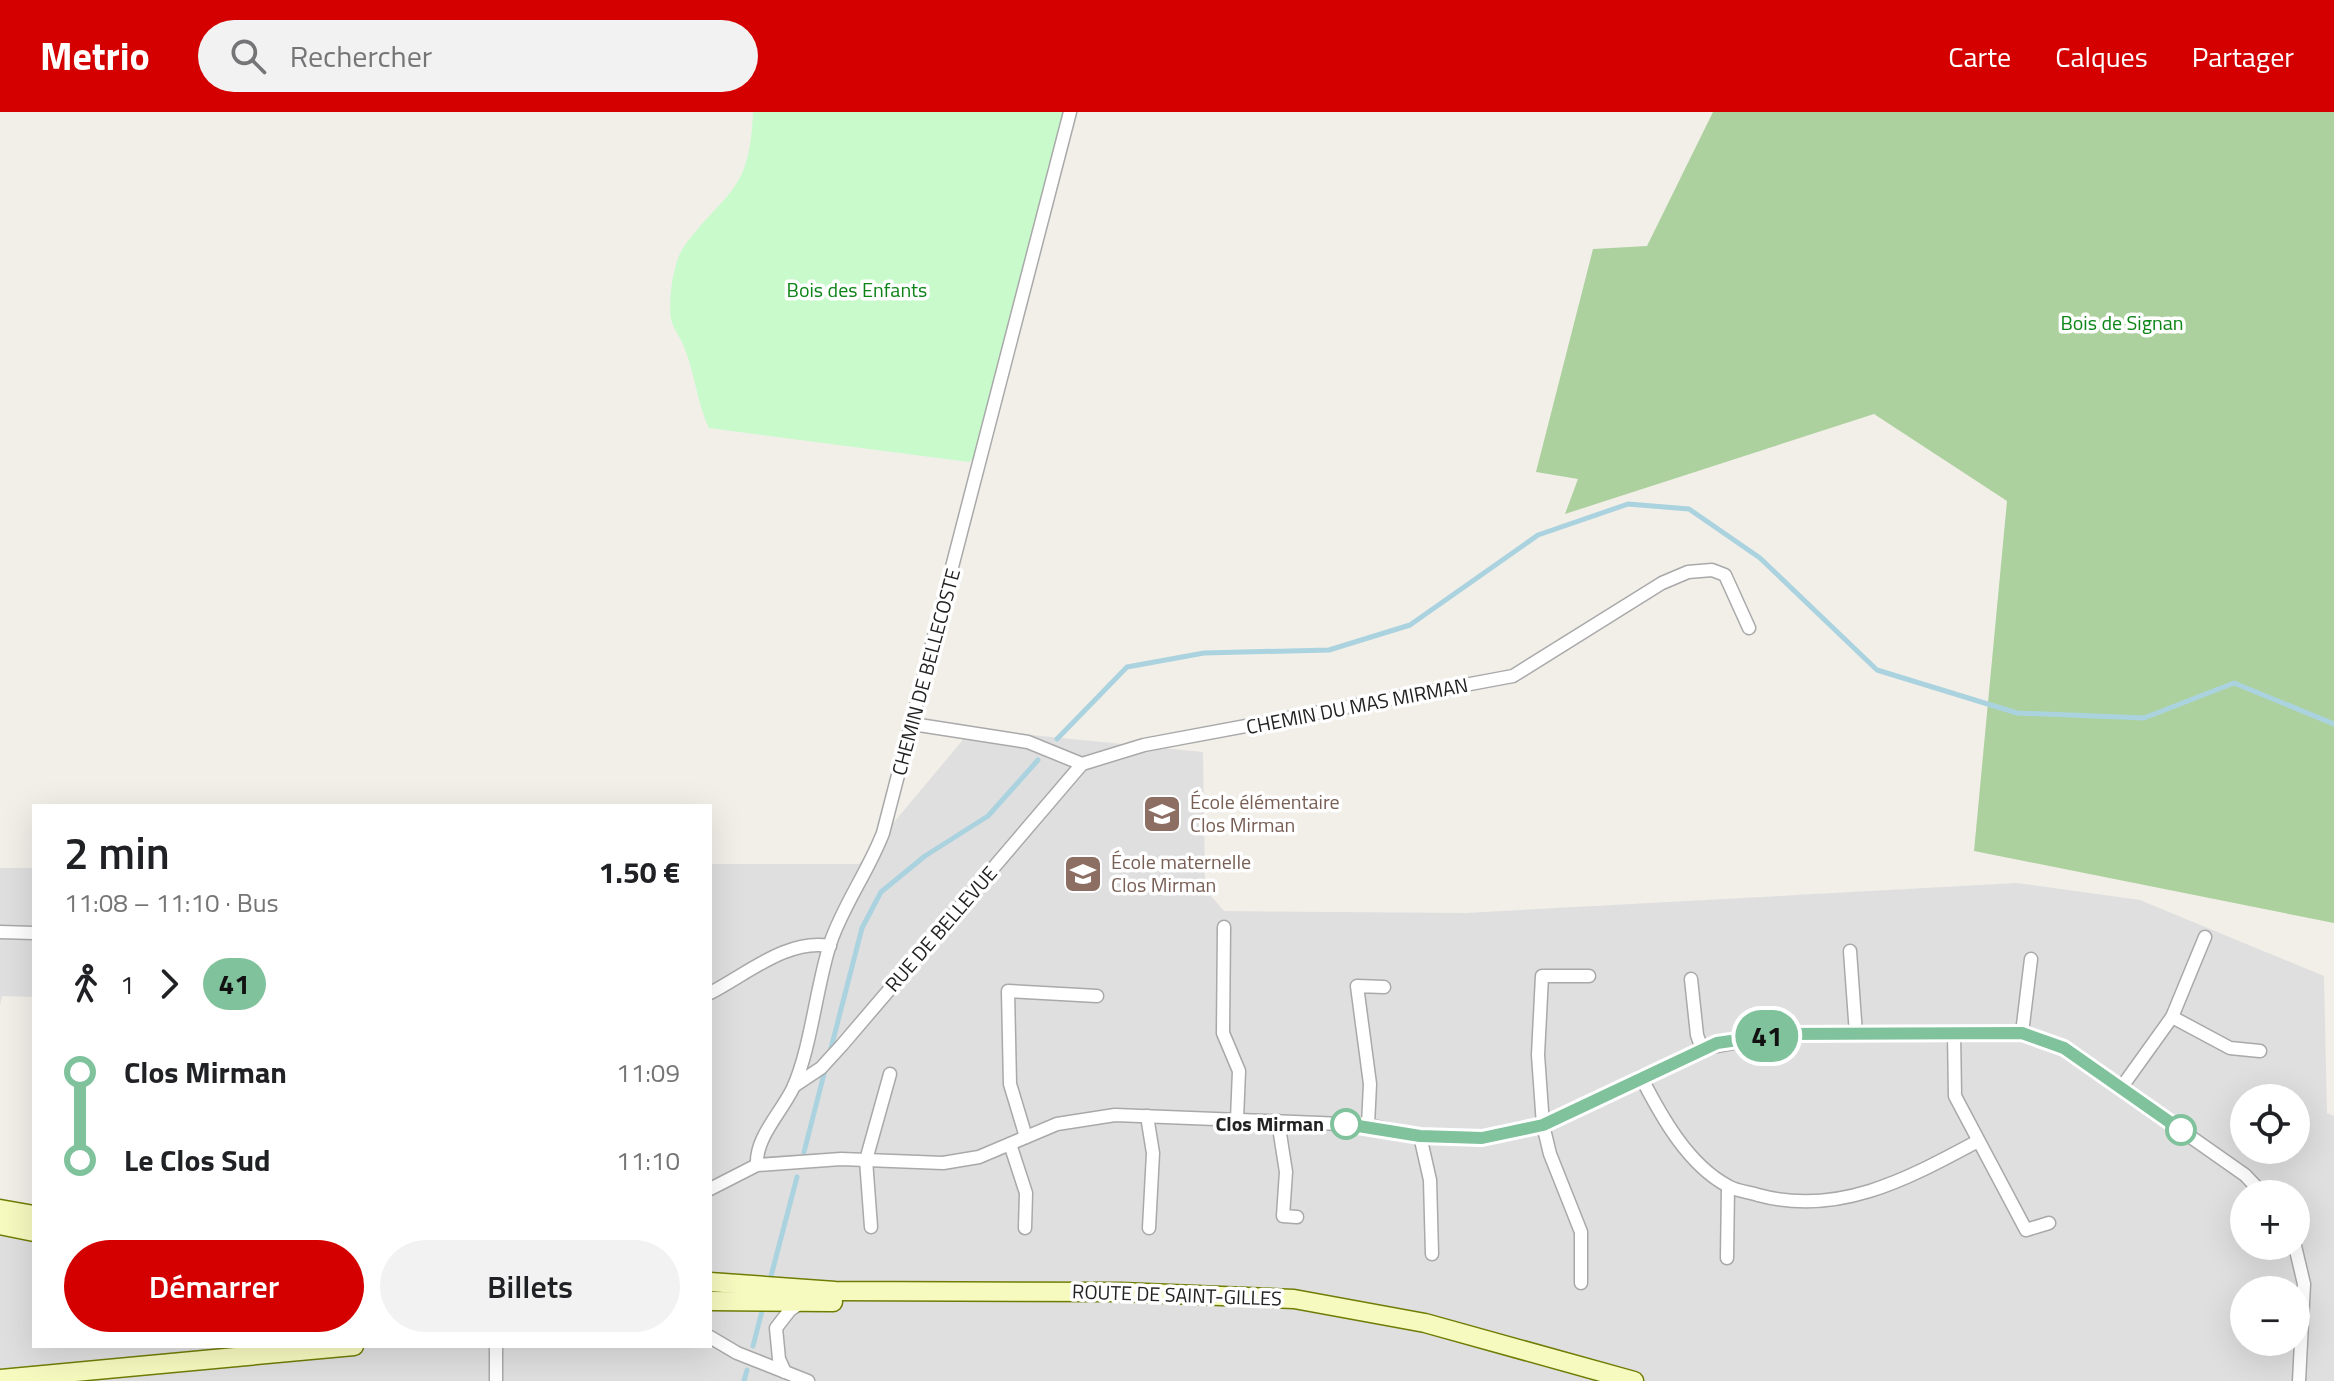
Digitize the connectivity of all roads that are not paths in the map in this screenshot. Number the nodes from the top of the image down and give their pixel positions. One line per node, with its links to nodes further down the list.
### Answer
1 (1070, 112): 3 (street, CHEMIN DE BELLECOSTE)
2 (1749, 628): 4 (street, CHEMIN DU MAS MIRMAN)
3 (912, 729): 4 (street); 9 (street, CHEMIN DE BELLECOSTE)
4 (1082, 764): 25 (street, RUE DE BELLEVUE)
5 (1224, 927): 28 (street)
6 (0, 932): 7 (street)
7 (32, 933)
8 (2205, 937): 17 (street)
9 (830, 946): 15 (street); 25 (street, CHEMIN DE BELLECOSTE)
10 (1850, 951): 20 (street)
11 (2031, 959): 19 (street)
12 (1589, 976): 31 (street)
13 (1691, 979): 21 (street)
14 (1384, 987): 30 (street)
15 (712, 992)
16 (1097, 996): 33 (street)
17 (2172, 1017): 22 (street); 26 (street)
18 (1954, 1033): 19 (street); 20 (street); 34 (street)
19 (2022, 1033): 26 (street)
20 (1856, 1034): 21 (street)
21 (1702, 1049): 24 (street)
22 (2260, 1051)
23 (890, 1074): 36 (street)
24 (1641, 1077): 31 (street); 39 (street)
25 (794, 1086): 37 (street, CHEMIN DE BELLECOSTE)
26 (2121, 1088): 38 (street)
27 (1147, 1116): 28 (street); 33 (street); 48 (street)
28 (1237, 1119): 29 (street)
29 (1278, 1121): 30 (street); 43 (street)
30 (1368, 1125): 32 (street)
31 (1543, 1125): 32 (street); 54 (street)
32 (1420, 1136): 50 (street)
33 (1026, 1137): 35 (street)
34 (1978, 1141): 39 (street); 44 (street)
35 (1010, 1144): 36 (street); 47 (street)
36 (866, 1160): 37 (street); 46 (street)
37 (757, 1165): 40 (street)
38 (2250, 1180)
39 (1728, 1187): 51 (street)
40 (712, 1188)
41 (0, 1209): 42 (main road)
42 (32, 1215)
43 (1297, 1217)
44 (2049, 1223)
45 (0, 1225): 49 (main road)
46 (871, 1227)
47 (1025, 1228)
48 (1149, 1228)
49 (32, 1232)
50 (1432, 1254)
51 (1727, 1258)
52 (2298, 1260): 67 (street)
53 (712, 1282): 66 (main road, ROUTE DE SAINT-GILLES)
54 (1581, 1283)
55 (712, 1301): 56 (main road, ROUTE DE SAINT-GILLES)
56 (802, 1302): 60 (street); 65 (main road, ROUTE DE SAINT-GILLES)
57 (716, 1339): 60 (street)
58 (338, 1348): 61 (main road)
59 (496, 1348): 63 (street)
60 (785, 1372): 64 (street)
61 (130, 1374): 62 (main road)
62 (0, 1379)
63 (496, 1381)
64 (808, 1381)
65 (1602, 1381)
66 (1634, 1381)
67 (2299, 1381)

